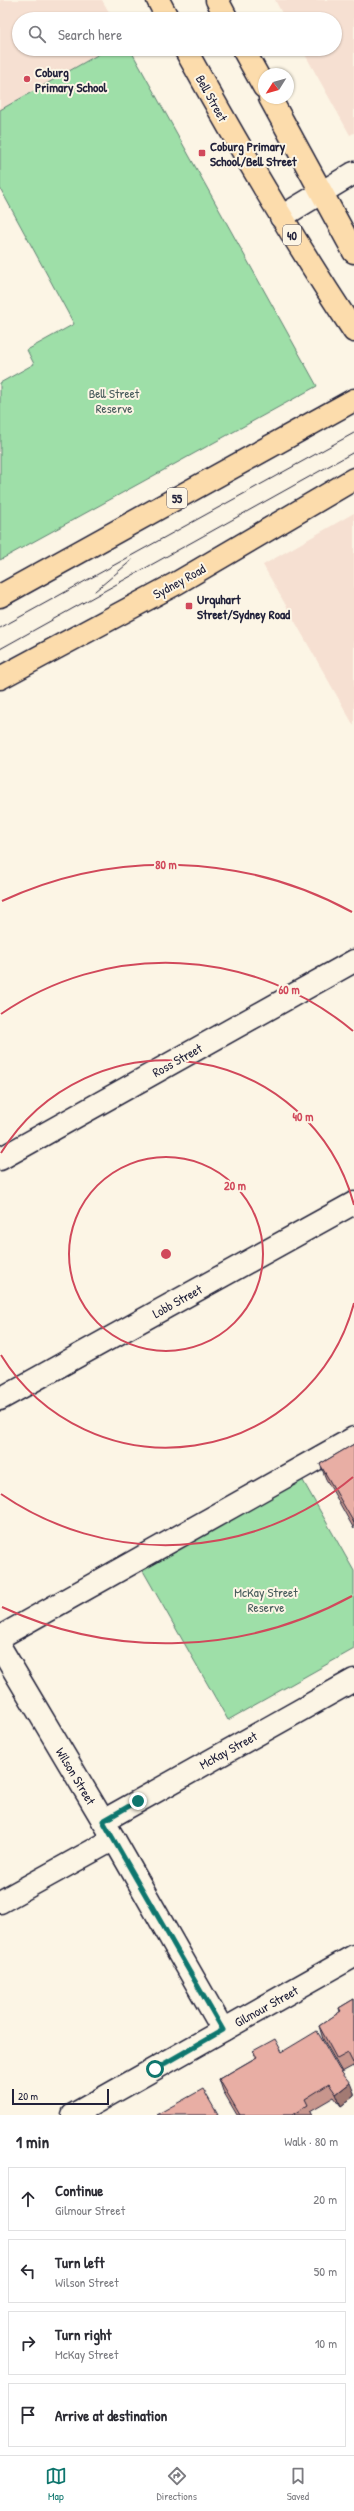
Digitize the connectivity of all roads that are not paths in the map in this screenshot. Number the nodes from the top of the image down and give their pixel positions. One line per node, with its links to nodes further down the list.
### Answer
1 (158, 0): 3 (highway)
2 (217, 0): 4 (highway)
3 (164, 12)
4 (223, 12)
5 (189, 56): 11 (highway, Bell Street / 40)
6 (247, 56): 7 (highway)
7 (258, 76)
8 (273, 104): 10 (highway)
9 (354, 173): 10 (street)
10 (321, 192): 11 (street); 12 (highway)
11 (281, 217): 13 (highway, Bell Street / 40)
12 (354, 252)
13 (354, 331)
14 (354, 400): 16 (highway, 55)
15 (354, 479): 17 (highway, Sydney Road)
16 (0, 596)
17 (0, 678)
18 (354, 961): 19 (street, Ross Street)
19 (0, 1159)
20 (354, 1203): 21 (street, Lobb Street)
21 (0, 1398)
22 (354, 1438): 23 (street)
23 (0, 1637)
24 (0, 1647): 26 (street, Wilson Street)
25 (354, 1680): 26 (street, McKay Street)
26 (103, 1821): 27 (street, Wilson Street)
27 (114, 1839): 28 (street); 30 (street, Wilson Street)
28 (0, 1902)
29 (354, 1956): 30 (street, Gilmour Street)
30 (223, 2030): 31 (street, Gilmour Street)
31 (73, 2115)

